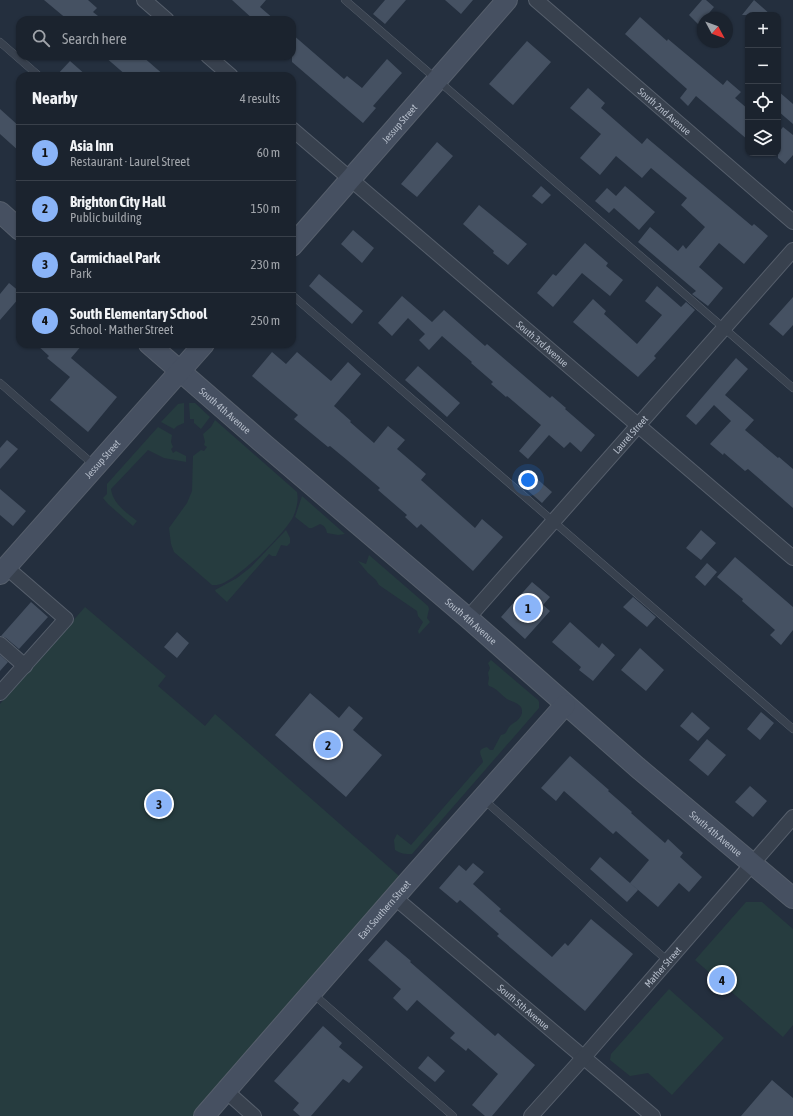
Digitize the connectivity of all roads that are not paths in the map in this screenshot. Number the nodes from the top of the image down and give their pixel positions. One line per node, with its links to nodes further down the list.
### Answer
1 (144, 0): 5 (street)
2 (345, 0): 12 (lane)
3 (507, 0): 12 (street, Jessup Street)
4 (536, 0): 16 (street, South 2nd Avenue)
5 (162, 16)
6 (0, 42): 7 (lane)
7 (16, 56)
8 (21, 60): 10 (lane)
9 (213, 60): 11 (street)
10 (35, 72)
11 (226, 72)
12 (437, 80): 14 (street, Jessup Street); 21 (lane)
13 (296, 133): 14 (street, South 3rd Avenue)
14 (350, 180): 18 (street, Jessup Street); 27 (street, South 3rd Avenue)
15 (0, 212): 17 (street)
16 (793, 222)
17 (16, 226)
18 (296, 241)
19 (793, 250): 21 (street, Laurel Street)
20 (296, 298): 29 (lane)
21 (724, 328): 26 (lane); 27 (street, Laurel Street)
22 (153, 348): 24 (street, South 4th Avenue)
23 (201, 348): 24 (street, Jessup Street)
24 (180, 372): 28 (street, Jessup Street); 32 (street, South 4th Avenue)
25 (0, 383): 28 (lane)
26 (793, 388)
27 (638, 426): 29 (street, Laurel Street); 30 (street, South 3rd Avenue)
28 (96, 466): 31 (street, Jessup Street)
29 (552, 522): 32 (street, Laurel Street); 37 (lane)
30 (793, 558)
31 (4, 566): 34 (street)
32 (468, 618): 36 (street, South 4th Avenue)
33 (0, 644): 34 (street)
34 (25, 666): 35 (street)
35 (0, 694)
36 (565, 705): 38 (street, East Southern Street); 40 (street, South 4th Avenue)
37 (793, 729)
38 (482, 798): 41 (street, East Southern Street); 43 (lane)
39 (793, 817): 40 (street, Mather Street)
40 (753, 863): 42 (street, South 4th Avenue); 43 (street, Mather Street)
41 (394, 897): 44 (street, East Southern Street); 45 (street, South 5th Avenue)
42 (793, 898)
43 (668, 961): 45 (street, Mather Street)
44 (312, 993): 46 (street, East Southern Street); 49 (lane)
45 (584, 1057): 50 (street, Mather Street); 51 (street, South 5th Avenue)
46 (226, 1091): 47 (street, East Southern Street); 48 (street)
47 (204, 1116)
48 (254, 1116)
49 (453, 1116)
50 (531, 1116)
51 (653, 1116)

